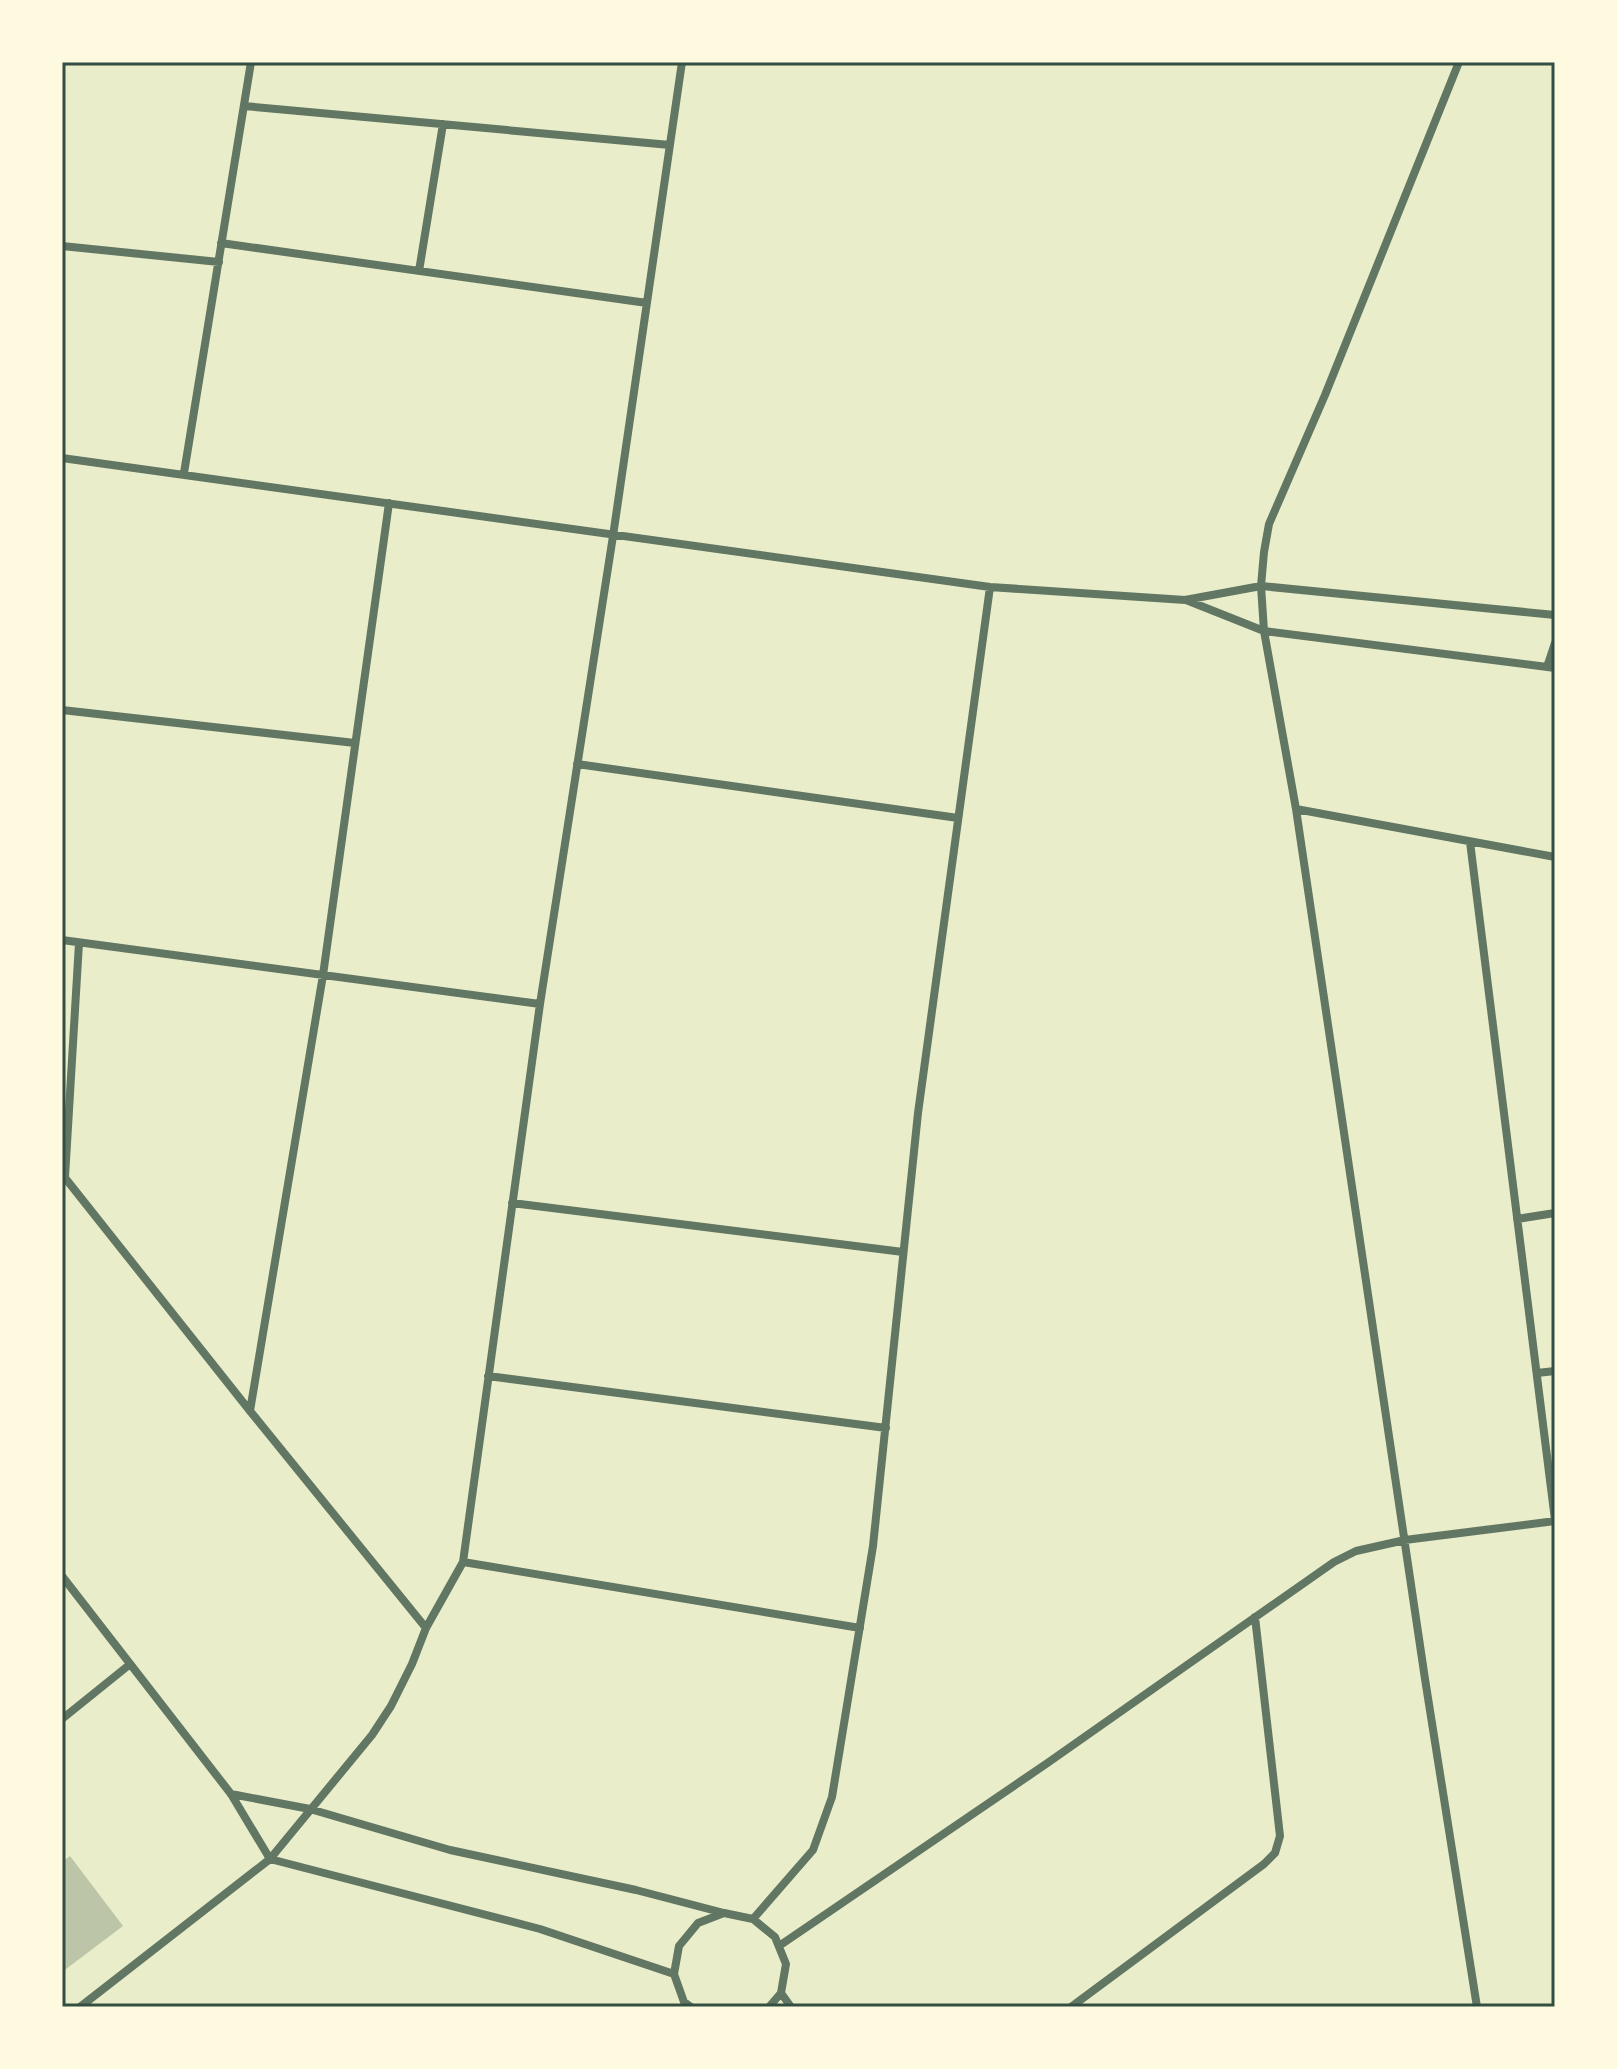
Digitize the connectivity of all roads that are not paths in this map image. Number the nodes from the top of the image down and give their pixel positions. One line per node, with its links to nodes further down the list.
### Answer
1 (251, 62): 4 (street)
2 (682, 62): 6 (street)
3 (1459, 62): 16 (street)
4 (244, 106): 5 (street); 7 (street)
5 (443, 124): 6 (street); 10 (street)
6 (670, 145): 11 (street)
7 (221, 243): 9 (street); 10 (street)
8 (62, 246): 9 (street)
9 (219, 262): 13 (street)
10 (419, 271): 11 (street)
11 (647, 303): 15 (street)
12 (62, 458): 13 (street)
13 (184, 473): 14 (street)
14 (389, 503): 15 (street); 24 (street)
15 (613, 536): 17 (street); 25 (street)
16 (1261, 586): 18 (street); 19 (street); 20 (street)
17 (990, 587): 18 (street); 27 (street)
18 (1185, 600): 20 (street)
19 (1555, 615)
20 (1264, 631): 22 (street); 26 (street)
21 (1555, 643): 22 (street)
22 (1551, 667)
23 (62, 710): 24 (street)
24 (355, 743): 32 (street)
25 (577, 764): 27 (street); 33 (street)
26 (1296, 809): 28 (street); 45 (street)
27 (958, 818): 38 (street)
28 (1470, 842): 29 (street); 37 (street)
29 (1555, 857)
30 (62, 940): 31 (street)
31 (79, 943): 32 (street); 34 (street)
32 (323, 975): 33 (street); 42 (street)
33 (540, 1004): 35 (street)
34 (63, 1178): 42 (street)
35 (512, 1203): 38 (street); 41 (street)
36 (1555, 1213): 37 (street)
37 (1517, 1219): 40 (street)
38 (903, 1252): 43 (street)
39 (1555, 1371): 40 (street)
40 (1537, 1373): 44 (street)
41 (488, 1376): 43 (street); 46 (street)
42 (250, 1411): 49 (street)
43 (886, 1428): 50 (street)
44 (1555, 1521): 45 (street)
45 (1405, 1540): 48 (street); 66 (street)
46 (463, 1562): 49 (street); 50 (street)
47 (62, 1576): 51 (street)
48 (1255, 1617): 58 (street); 65 (street)
49 (426, 1628): 54 (street)
50 (860, 1628): 57 (street)
51 (129, 1665): 52 (street); 53 (street)
52 (62, 1719)
53 (231, 1794): 54 (street); 55 (street)
54 (310, 1809): 55 (street); 56 (street)
55 (270, 1859): 59 (street); 61 (street)
56 (724, 1913): 57 (street); 59 (street)
57 (753, 1919): 58 (street)
58 (779, 1946): 60 (street)
59 (674, 1974): 62 (street)
60 (781, 1993): 63 (street); 64 (street)
61 (80, 2007)
62 (691, 2007)
63 (769, 2007)
64 (791, 2007)
65 (1071, 2007)
66 (1477, 2007)

